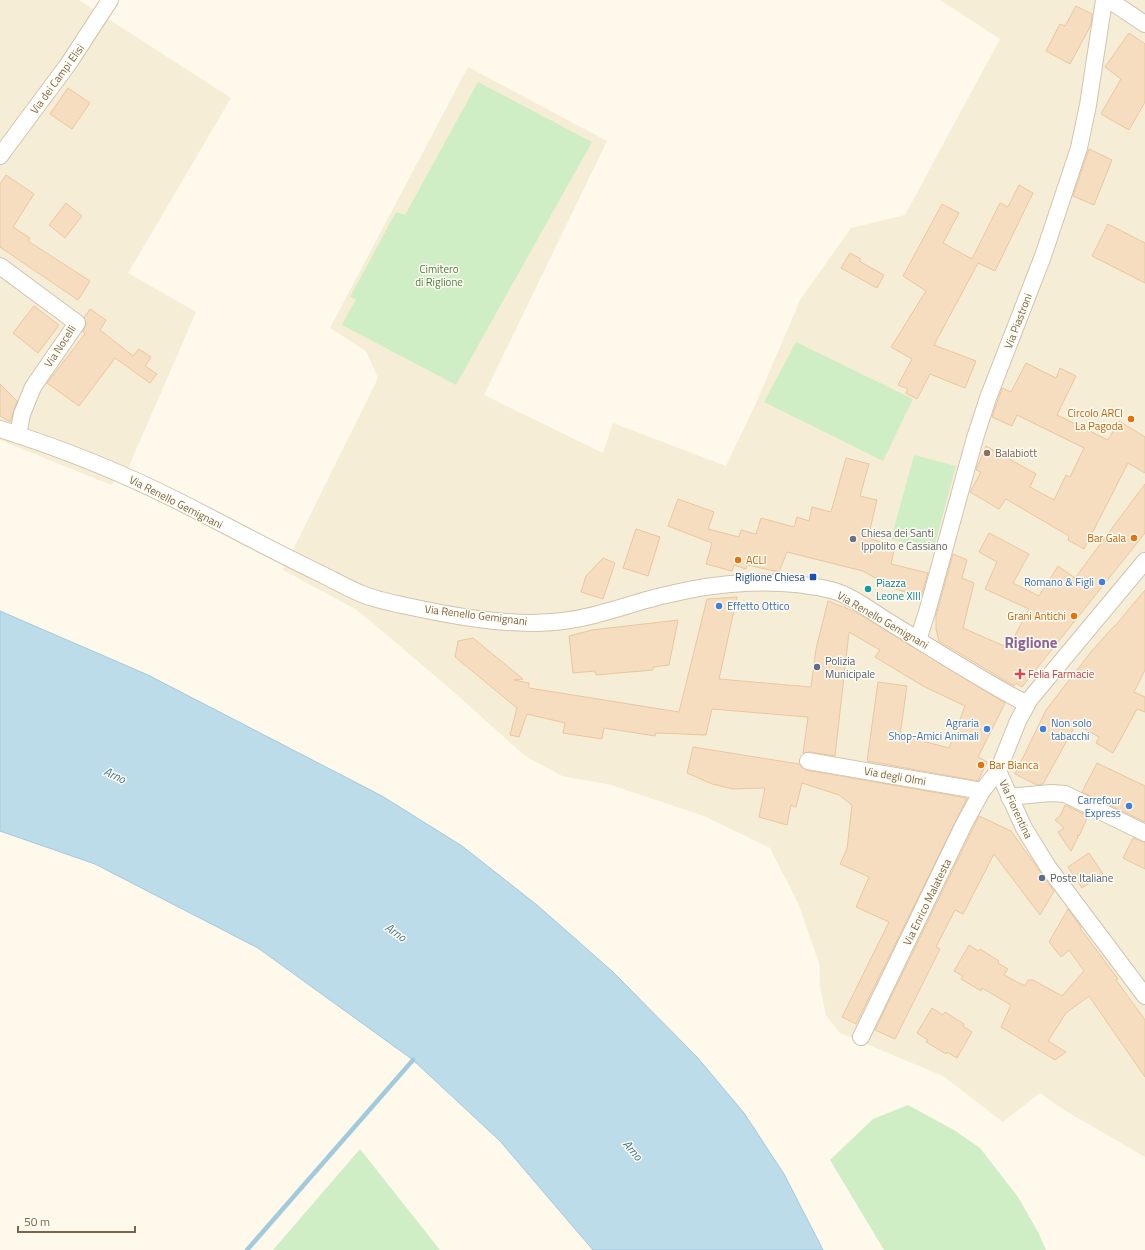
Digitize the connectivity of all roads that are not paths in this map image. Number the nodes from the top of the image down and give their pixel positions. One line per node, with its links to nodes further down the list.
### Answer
1 (110, 0): 5 (street, Via dei Campi Elisi)
2 (1104, 0): 10 (street, Via Piastroni)
3 (1109, 0): 4 (street)
4 (1145, 24)
5 (0, 156)
6 (0, 266): 8 (street, Via Nocelli)
7 (0, 429): 8 (street, Via Renello Gemignani)
8 (18, 435): 10 (street, Via Renello Gemignani)
9 (1145, 561): 11 (street, Via Fiorentina)
10 (918, 640): 11 (street, Via Renello Gemignani)
11 (1027, 704): 13 (street, Via Fiorentina)
12 (808, 761): 14 (street, Via degli Olmi)
13 (998, 771): 14 (street, Via Enrico Malatesta); 15 (street, Via Fiorentina)
14 (982, 791): 20 (street, Via Enrico Malatesta)
15 (1009, 797): 16 (street); 17 (street, Via Fiorentina)
16 (1145, 833)
17 (1117, 957): 18 (street); 19 (street, Via Fiorentina)
18 (1145, 978)
19 (1145, 996)
20 (861, 1037)

